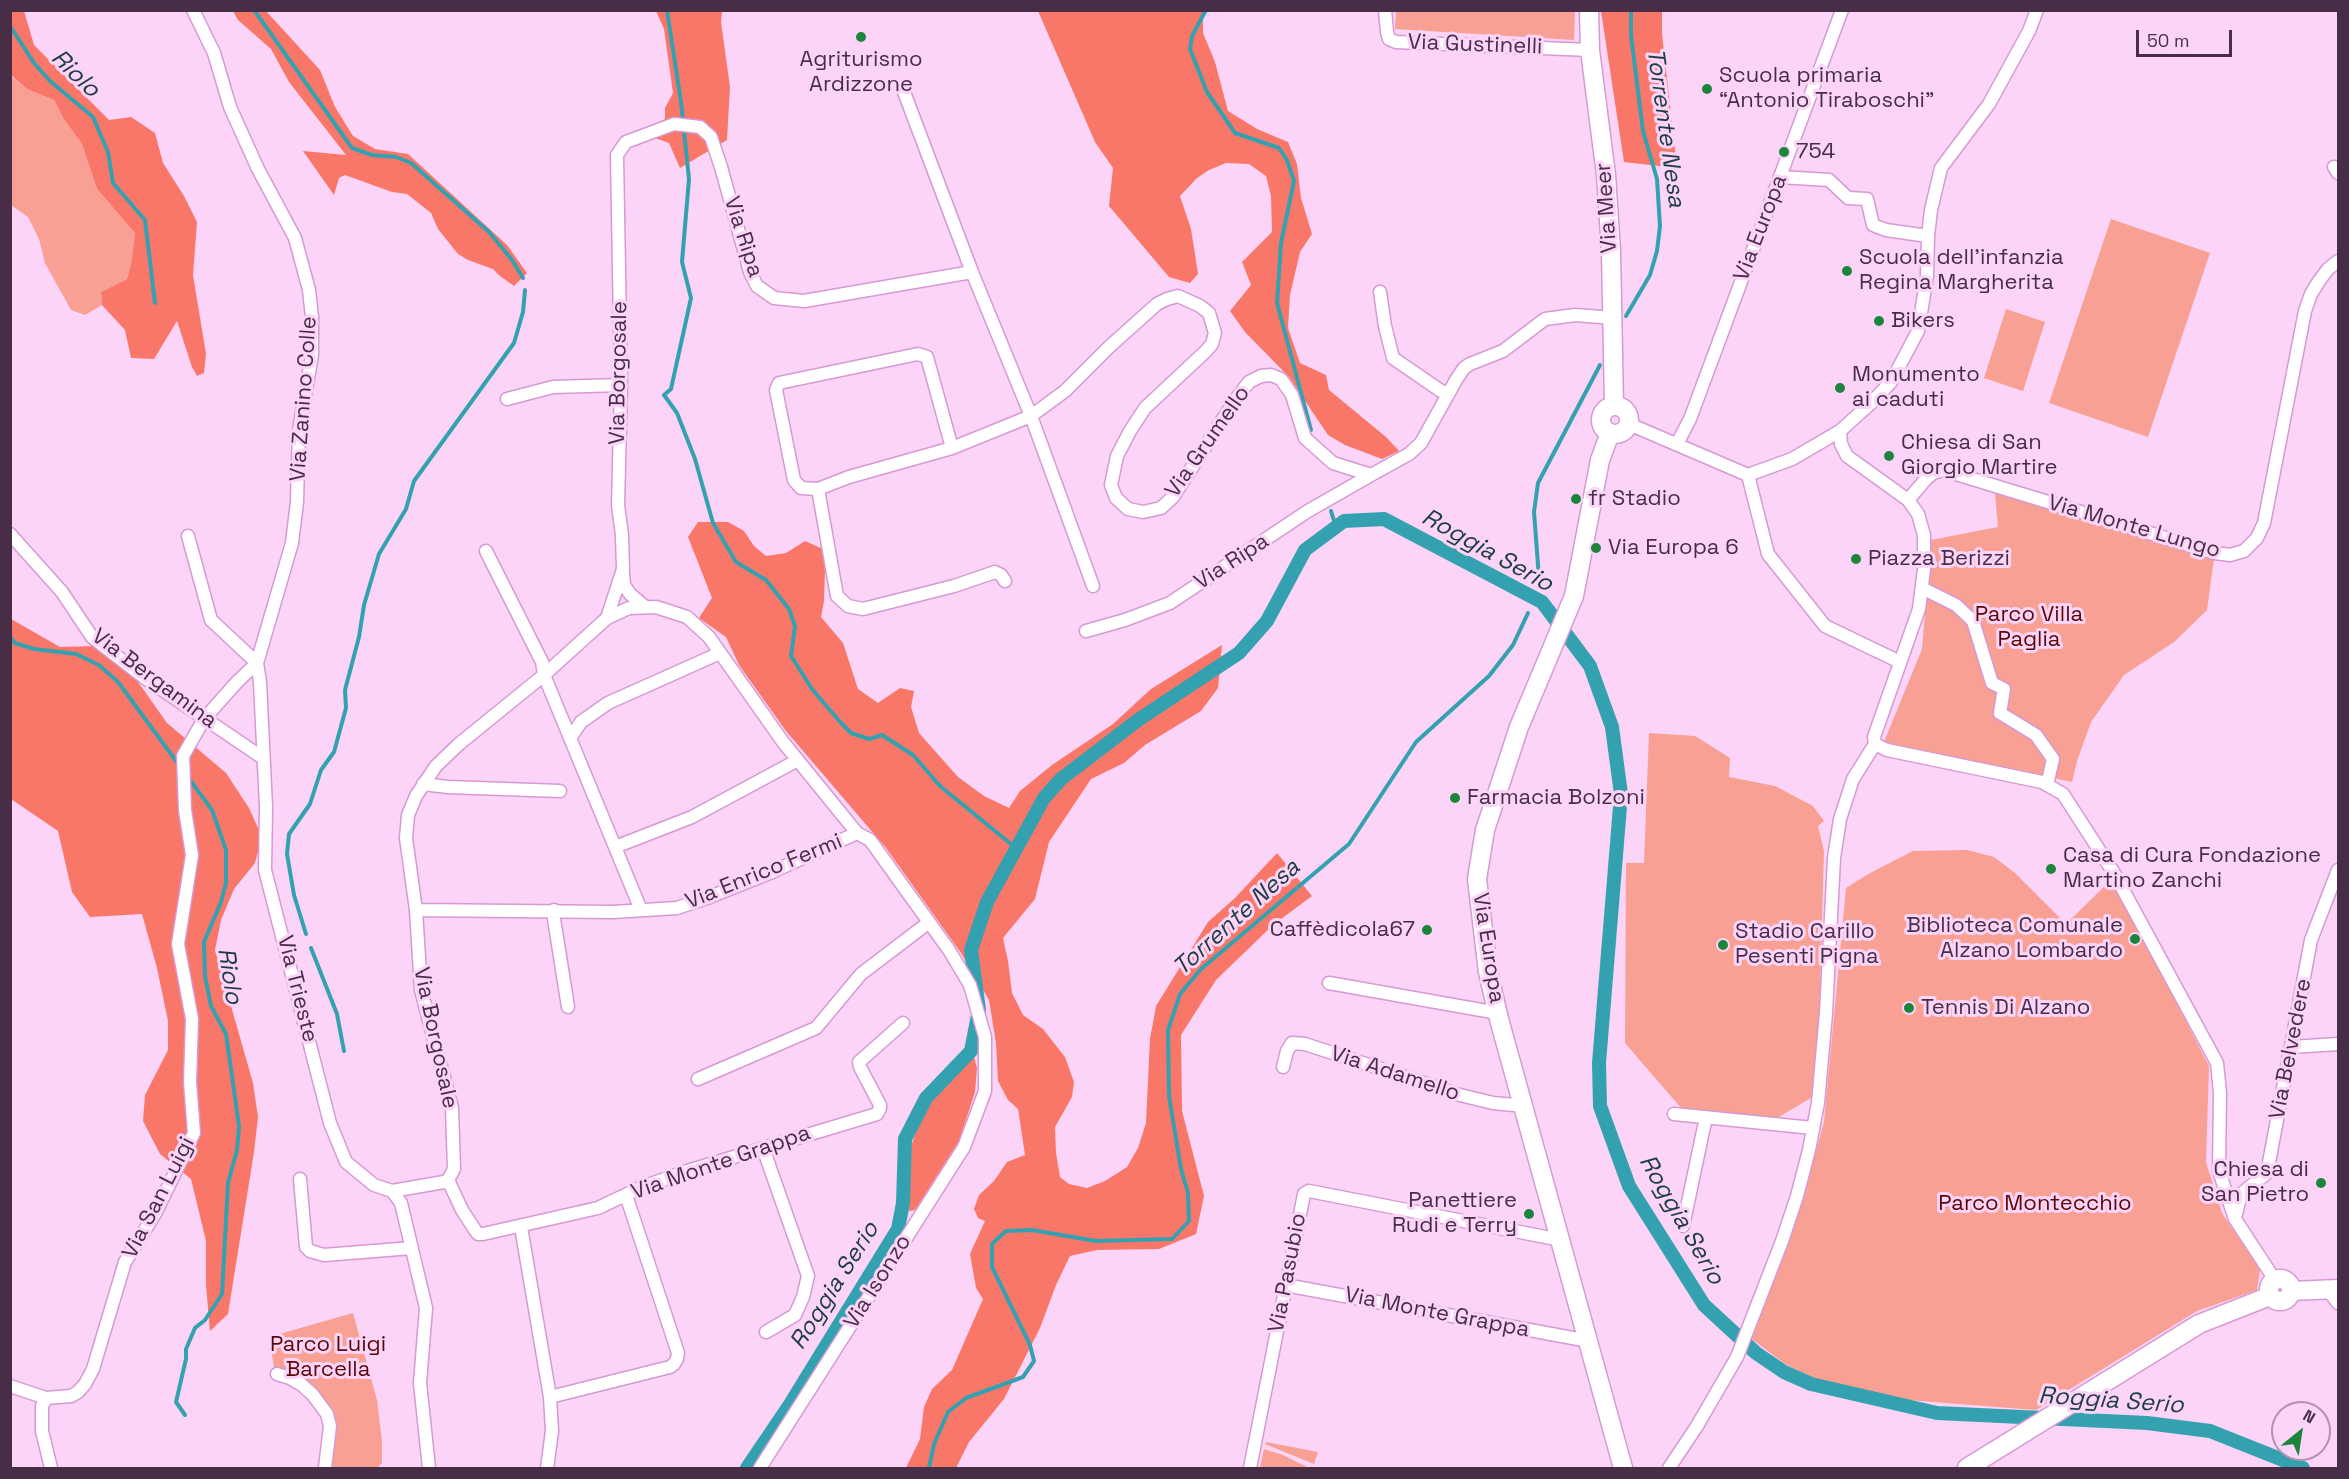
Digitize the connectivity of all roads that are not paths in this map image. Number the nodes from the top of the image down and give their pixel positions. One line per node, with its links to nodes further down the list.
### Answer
1 (193, 10): 41 (street, Via Zanino Colle)
2 (1385, 10): 6 (street, Via Gustinelli)
3 (1590, 10): 6 (street, Via Meer)
4 (1842, 10): 9 (street, Via Europa)
5 (2037, 10): 10 (street)
6 (1590, 50): 14 (street, Via Meer)
7 (904, 92): 12 (street)
8 (618, 177): 12 (street, Via Ripa); 15 (street, Via Borgosale)
9 (1780, 177): 10 (street); 23 (street, Via Europa)
10 (1928, 236): 21 (street)
11 (2338, 261): 28 (street, Via Monte Lungo)
12 (972, 272): 19 (street)
13 (1380, 292): 16 (street)
14 (1614, 318): 16 (street); 18 (street, Via Meer)
15 (621, 385): 17 (street); 32 (street, Via Borgosale)
16 (1449, 393): 26 (street)
17 (507, 399)
18 (1614, 406): 20 (street); 22 (street)
19 (1031, 416): 24 (street, Via Grumello); 26 (street, Via Grumello); 34 (street)
20 (1629, 424): 22 (street); 23 (street)
21 (1840, 431): 25 (street); 28 (street)
22 (1610, 433): 60 (street, Via Europa)
23 (1677, 444): 25 (street)
24 (952, 448): 27 (street, Via Grumello); 27 (street)
25 (1748, 475): 40 (street)
26 (1371, 476): 38 (street, Via Ripa)
27 (818, 489): 33 (street)
28 (1908, 500): 35 (street)
29 (10, 534): 43 (street, Via Bergamina)
30 (188, 536): 41 (street)
31 (486, 551): 42 (street)
32 (622, 569): 36 (street, Via Borgosale); 37 (street, Via Borgosale)
33 (1005, 581)
34 (1093, 586)
35 (1922, 588): 40 (street); 49 (street)
36 (644, 606): 37 (street); 39 (street)
37 (607, 618): 42 (street, Via Borgosale)
38 (1086, 631)
39 (720, 653): 44 (street); 47 (street)
40 (1900, 662): 45 (street)
41 (257, 663): 43 (street, Via Zanino Colle); 46 (street, Via Zanino Colle)
42 (544, 675): 44 (street); 48 (street, Via Borgosale)
43 (204, 718): 46 (street, Via Bergamina); 88 (street, Via San Luigi)
44 (570, 738): 52 (street)
45 (1875, 744): 49 (street); 69 (street)
46 (264, 758): 73 (street, Via Trieste)
47 (798, 760): 51 (street); 52 (street)
48 (423, 784): 50 (street); 54 (street, Via Borgosale)
49 (2047, 785): 75 (street)
50 (560, 791)
51 (857, 833): 56 (street, Via Enrico Fermi); 57 (street, Via Enrico Fermi)
52 (615, 847): 56 (street)
53 (2338, 870): 63 (street, Via Belvedere)
54 (416, 910): 55 (street, Via Enrico Fermi); 72 (street, Via Borgosale)
55 (554, 910): 56 (street, Via Enrico Fermi); 59 (street)
56 (641, 910)
57 (928, 923): 65 (street); 93 (street, Via Isonzo)
58 (1329, 983): 60 (street)
59 (568, 1007)
60 (1498, 1013): 66 (street, Via Europa)
61 (903, 1023): 70 (street, Via Monte Grappa)
62 (2338, 1041): 63 (street)
63 (2291, 1047): 75 (street, Via Belvedere)
64 (1282, 1067): 66 (street, Via Adamello)
65 (698, 1079)
66 (1524, 1103): 78 (street, Via Europa)
67 (1674, 1114): 68 (street)
68 (1707, 1117): 69 (street); 76 (street)
69 (1813, 1128): 96 (street)
70 (763, 1148): 74 (street, Via Monte Grappa); 83 (street)
71 (300, 1179): 79 (street)
72 (448, 1180): 73 (street); 77 (street, Via Monte Grappa)
73 (392, 1191): 79 (street)
74 (626, 1195): 77 (street, Via Monte Grappa); 87 (street)
75 (2235, 1219): 81 (street)
76 (1683, 1226)
77 (521, 1227): 87 (street)
78 (1561, 1240): 80 (street, Via Pasubio); 84 (street, Via Europa)
79 (412, 1248): 91 (street)
80 (1286, 1285): 84 (street, Via Monte Grappa); 94 (street, Via Pasubio)
81 (2273, 1288): 82 (street); 97 (street)
82 (2335, 1294)
83 (766, 1332)
84 (1589, 1341): 95 (street, Via Europa)
85 (277, 1374): 90 (street)
86 (15, 1387): 88 (street, Via San Luigi)
87 (550, 1397): 92 (street)
88 (46, 1398): 89 (street)
89 (51, 1468)
90 (326, 1468)
91 (429, 1468)
92 (547, 1468)
93 (760, 1468)
94 (1250, 1468)
95 (1623, 1468)
96 (1669, 1468)
97 (1967, 1468)

